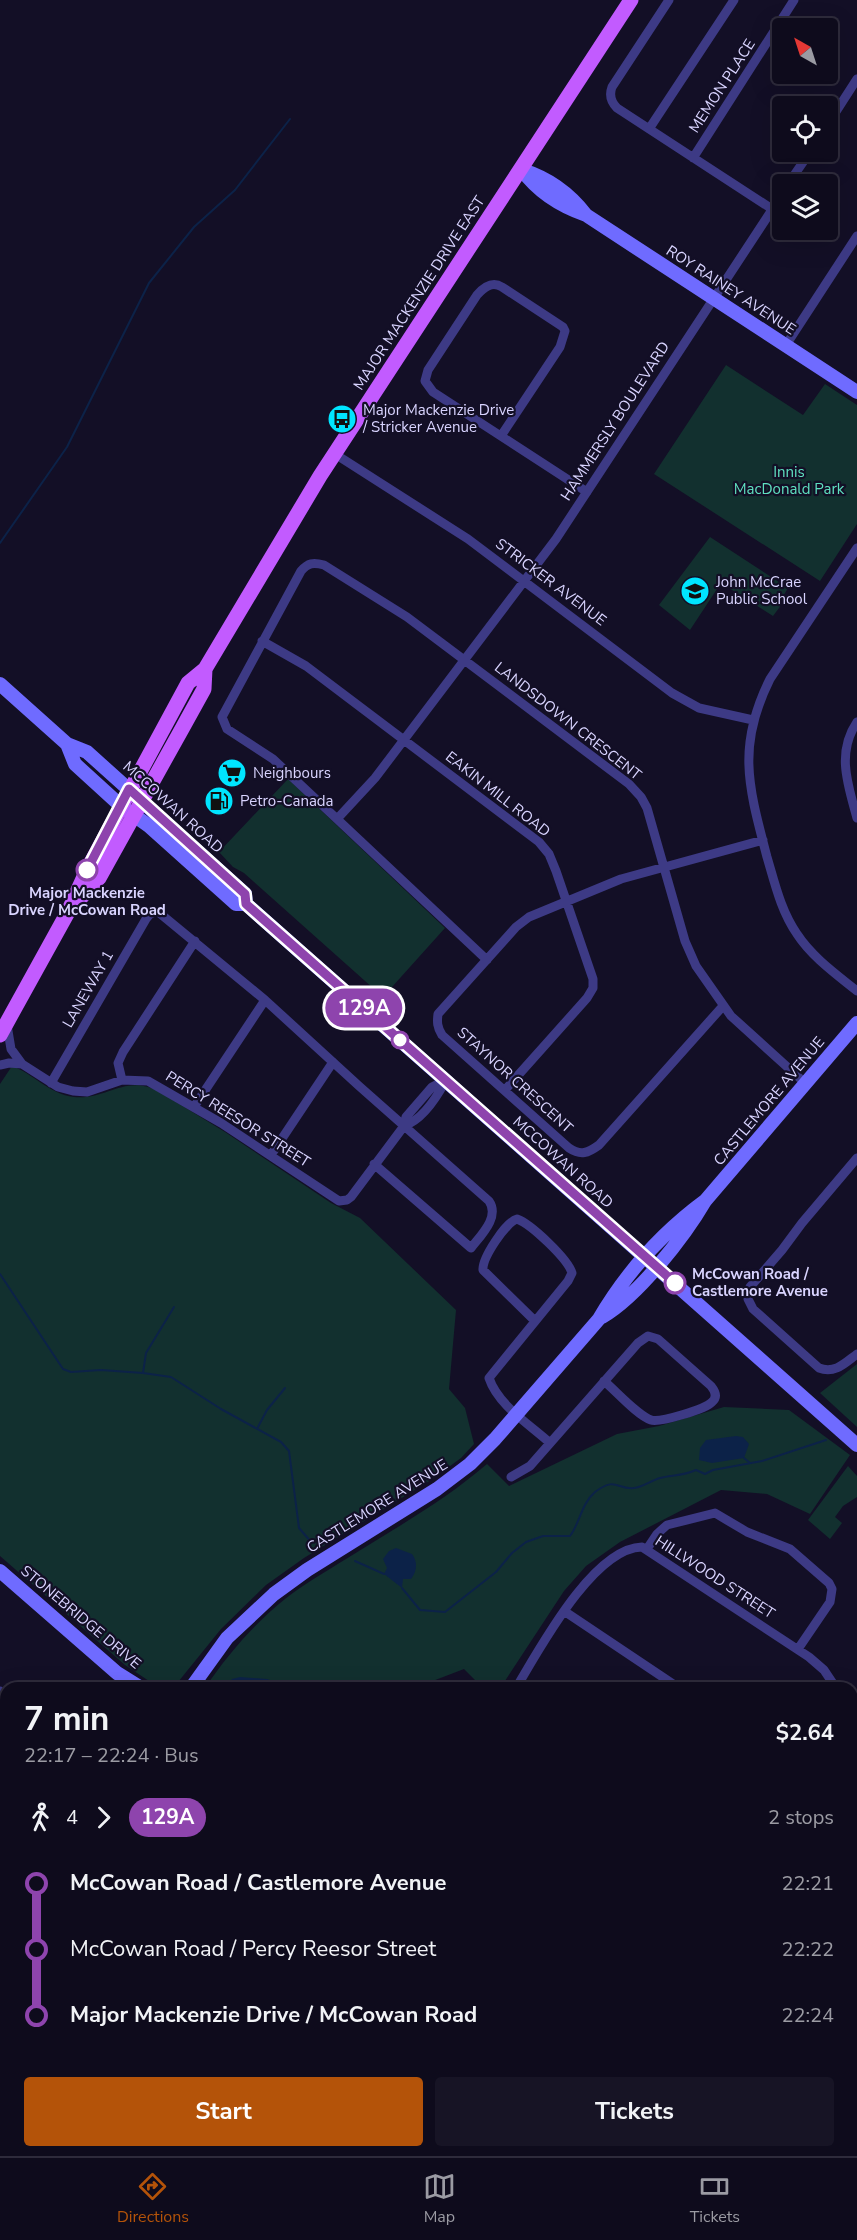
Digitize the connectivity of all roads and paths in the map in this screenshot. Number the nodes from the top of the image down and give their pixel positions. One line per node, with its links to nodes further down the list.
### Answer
1 (631, 0): 9 (main road, MAJOR MACKENZIE DRIVE EAST)
2 (669, 0): 7 (street, MEMON PLACE)
3 (734, 0): 7 (street)
4 (794, 0): 8 (street, MEMON PLACE)
5 (857, 79): 6 (street)
6 (838, 108)
7 (649, 129): 8 (street, MEMON PLACE)
8 (693, 158): 10 (street, MEMON PLACE)
9 (522, 170): 12 (street, ROY RAINEY AVENUE); 16 (main road, MAJOR MACKENZIE DRIVE EAST)
10 (772, 209): 12 (street, HAMMERSLY BOULEVARD)
11 (857, 236): 13 (street)
12 (714, 298): 13 (street, ROY RAINEY AVENUE); 17 (street, HAMMERSLY BOULEVARD)
13 (786, 345): 14 (street, ROY RAINEY AVENUE)
14 (856, 390)
15 (501, 436): 15 (street); 17 (street)
16 (335, 454): 19 (street, STRICKER AVENUE); 22 (main road, MAJOR MACKENZIE DRIVE EAST)
17 (587, 492): 19 (street, HAMMERSLY BOULEVARD)
18 (857, 548): 24 (street)
19 (525, 581): 21 (street, HAMMERSLY BOULEVARD); 24 (street, STRICKER AVENUE)
20 (262, 641): 21 (street, LANDSDOWN CRESCENT); 26 (street, EAKIN MILL ROAD); 32 (street, LANDSDOWN CRESCENT)
21 (465, 660): 26 (street); 34 (street, LANDSDOWN CRESCENT)
22 (205, 669): 28 (main road, MAJOR MACKENZIE DRIVE EAST); 29 (main road, MAJOR MACKENZIE DRIVE EAST)
23 (0, 684): 27 (street, MCCOWAN ROAD)
24 (753, 720): 33 (street)
25 (857, 722): 31 (street)
26 (404, 740): 32 (street); 35 (street, EAKIN MILL ROAD)
27 (67, 744): 28 (street, MCCOWAN ROAD); 30 (street, MCCOWAN ROAD)
28 (129, 789): 29 (street, MCCOWAN ROAD); 30 (main road, MAJOR MACKENZIE DRIVE EAST)
29 (142, 801): 30 (main road, MAJOR MACKENZIE DRIVE EAST); 36 (street, MCCOWAN ROAD)
30 (127, 811): 36 (street, MCCOWAN ROAD); 43 (main road, MAJOR MACKENZIE DRIVE EAST)
31 (857, 818)
32 (337, 819): 38 (street, LANDSDOWN CRESCENT)
33 (763, 840): 34 (street, STAYNOR CRESCENT); 39 (street)
34 (664, 866): 35 (street, STAYNOR CRESCENT); 41 (street, LANDSDOWN CRESCENT)
35 (566, 901): 38 (street, STAYNOR CRESCENT); 51 (street, EAKIN MILL ROAD)
36 (246, 904): 48 (street, MCCOWAN ROAD)
37 (195, 941): 40 (street); 47 (street); 49 (street, LANEWAY 1)
38 (487, 960): 51 (street, STAYNOR CRESCENT)
39 (857, 991)
40 (265, 1000): 44 (street); 52 (street)
41 (723, 1006): 50 (street, LANDSDOWN CRESCENT); 51 (street, STAYNOR CRESCENT)
42 (857, 1023): 50 (street, CASTLEMORE AVENUE)
43 (4, 1029): 45 (street)
44 (333, 1062): 53 (street); 54 (street)
45 (22, 1064): 46 (street); 49 (street, PERCY REESOR STREET)
46 (0, 1065)
47 (122, 1080): 49 (street, PERCY REESOR STREET); 52 (street, PERCY REESOR STREET)
48 (446, 1080): 53 (street, PERCY REESOR STREET); 58 (street, MCCOWAN ROAD)
49 (51, 1083)
50 (805, 1083): 57 (street, CASTLEMORE AVENUE)
51 (505, 1090)
52 (194, 1107): 54 (street, PERCY REESOR STREET)
53 (404, 1126): 56 (street, PERCY REESOR STREET); 56 (street)
54 (271, 1155): 56 (street, PERCY REESOR STREET)
55 (857, 1158): 62 (street)
56 (374, 1164)
57 (705, 1201): 58 (street, CASTLEMORE AVENUE); 59 (street, CASTLEMORE AVENUE)
58 (645, 1257): 59 (street, MCCOWAN ROAD); 60 (street, CASTLEMORE AVENUE)
59 (657, 1266): 60 (street, CASTLEMORE AVENUE); 66 (street, MCCOWAN ROAD)
60 (599, 1318): 64 (street, CASTLEMORE AVENUE)
61 (535, 1321): 61 (street); 64 (street)
62 (857, 1354)
63 (604, 1381): 63 (street); 65 (street)
64 (517, 1413): 65 (street); 73 (street, CASTLEMORE AVENUE)
65 (550, 1443): 67 (street)
66 (857, 1445)
67 (511, 1477)
68 (647, 1549): 70 (street, HILLWOOD STREET); 71 (street, HILLWOOD STREET); 71 (street)
69 (2, 1576): 72 (street, STONEBRIDGE DRIVE)
70 (564, 1611): 74 (street, HILLWOOD STREET); 75 (street)
71 (798, 1649): 76 (street, HILLWOOD STREET)
72 (131, 1682)
73 (195, 1682)
74 (520, 1682)
75 (670, 1682)
76 (832, 1682)

